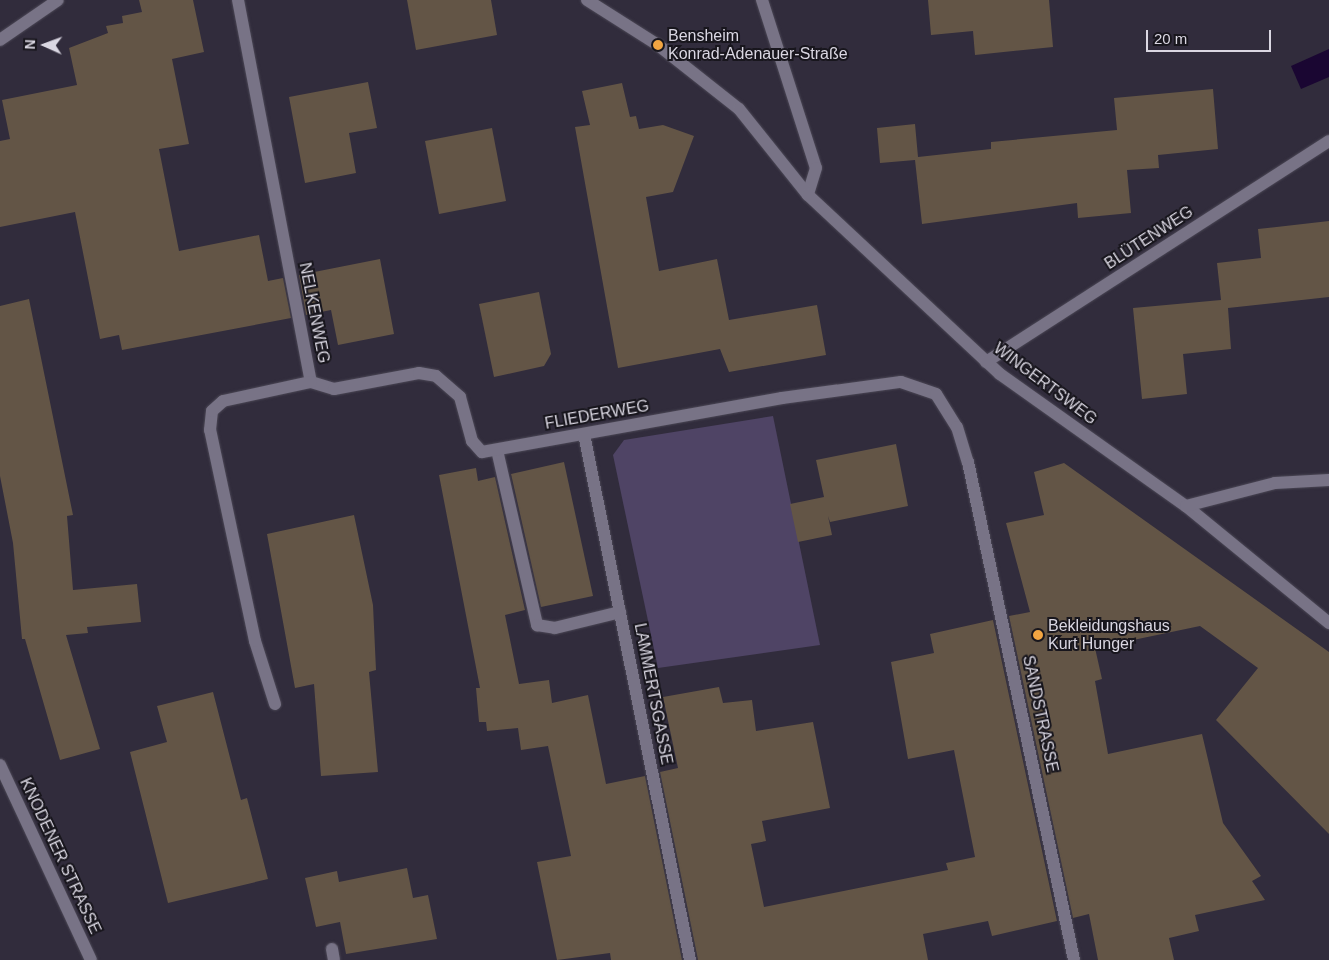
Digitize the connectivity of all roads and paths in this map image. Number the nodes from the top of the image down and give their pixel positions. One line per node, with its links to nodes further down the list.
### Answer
1 (58, 0): 5 (street)
2 (238, 0): 9 (street, NELKENWEG)
3 (587, 0): 7 (street, WINGERTSWEG)
4 (762, 0): 7 (street)
5 (0, 40)
6 (1329, 141): 8 (street, BLÜTENWEG)
7 (808, 195): 8 (street, WINGERTSWEG)
8 (986, 362): 14 (street, WINGERTSWEG)
9 (311, 382): 12 (street, FLIEDERWEG); 17 (street, NELKENWEG)
10 (936, 394): 11 (street, FLIEDERWEG); 21 (street, SANDSTRASSE)
11 (584, 434): 12 (street, FLIEDERWEG); 15 (street, LAMMERTSGASSE)
12 (497, 450): 15 (street)
13 (1329, 480): 14 (street)
14 (1186, 506): 16 (street, WINGERTSWEG)
15 (620, 612): 20 (street, LAMMERTSGASSE)
16 (1329, 623)
17 (275, 704)
18 (0, 765): 19 (street, KNODENER STRASSE)
19 (91, 960)
20 (690, 960)
21 (1074, 960)

